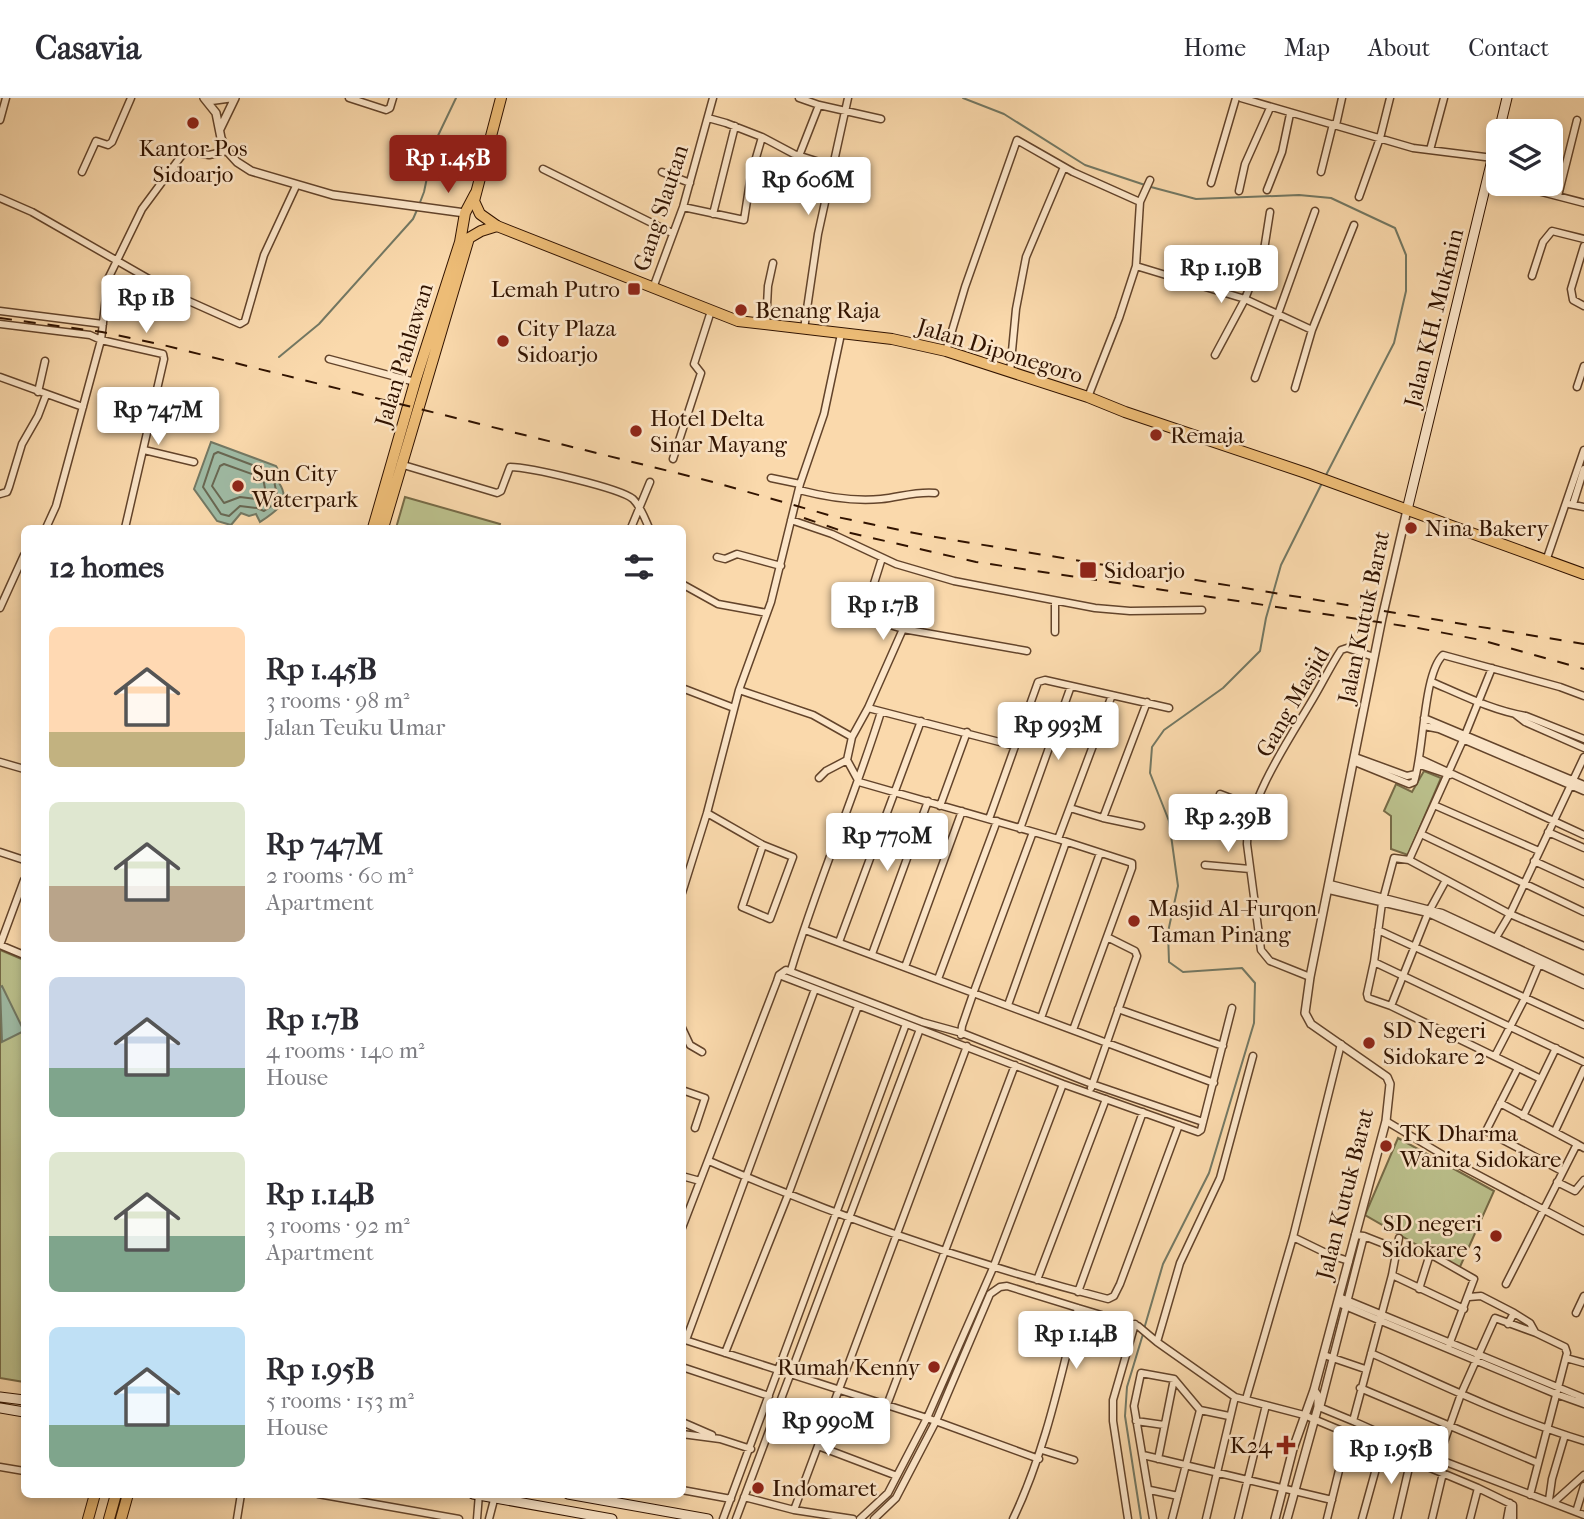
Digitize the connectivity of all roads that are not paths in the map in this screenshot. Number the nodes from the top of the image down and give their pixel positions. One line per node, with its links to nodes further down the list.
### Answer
1 (6, 98): 23 (street)
2 (131, 98): 37 (street)
3 (232, 98): 15 (street); 27 (street)
4 (348, 98): 5 (street)
5 (393, 98)
6 (502, 98): 48 (main road, Jalan Pahlawan)
7 (713, 98): 20 (street, Gang Slautan)
8 (799, 98): 16 (street)
9 (848, 98): 18 (street)
10 (1238, 98): 17 (street); 43 (street)
11 (1342, 98): 25 (street)
12 (1390, 98): 29 (street)
13 (1444, 98): 30 (street)
14 (1507, 98): 22 (main road, Jalan KH. Mukmin)
15 (206, 99): 27 (street)
16 (819, 106): 18 (street); 32 (street)
17 (1270, 108): 19 (street); 47 (street)
18 (845, 111): 21 (street); 34 (street)
19 (1290, 114): 25 (street); 46 (street)
20 (708, 118): 26 (street); 42 (street, Gang Slautan)
21 (881, 119)
22 (1502, 119)
23 (0, 120)
24 (1577, 120): 40 (street)
25 (1335, 124): 29 (street); 39 (street)
26 (735, 127): 28 (street); 58 (street)
27 (220, 131): 31 (street)
28 (762, 137): 32 (street); 58 (street)
29 (1380, 138): 30 (street); 50 (street)
30 (1430, 150): 33 (street)
31 (227, 151): 44 (street); 65 (street)
32 (799, 156): 34 (street)
33 (1486, 164)
34 (832, 166): 78 (street)
35 (1065, 167): 52 (street); 82 (street); 87 (street)
36 (543, 169): 61 (street)
37 (82, 172)
38 (662, 172): 42 (street)
39 (1321, 172)
40 (1563, 176)
41 (1150, 180): 52 (street)
42 (690, 183): 54 (street, Gang Slautan)
43 (1211, 183)
44 (296, 186): 57 (street); 65 (street)
45 (1486, 187): 112 (main road, Jalan KH. Mukmin)
46 (1267, 190)
47 (1239, 191)
48 (475, 194): 57 (main road, Jalan Pahlawan); 60 (main road)
49 (1558, 196): 53 (street)
50 (1359, 197)
51 (0, 198): 65 (street)
52 (1140, 200): 67 (street)
53 (1584, 203)
54 (683, 207): 58 (street); 61 (street, Gang Slautan)
55 (1315, 211): 74 (street)
56 (1270, 212): 70 (street)
57 (466, 213): 63 (main road, Jalan Pahlawan); 90 (main road, Jalan Pahlawan)
58 (713, 214)
59 (1354, 225): 79 (street)
60 (498, 226): 63 (main road); 69 (main road, Jalan Diponegoro)
61 (672, 233): 69 (street, Gang Slautan)
62 (1584, 239): 68 (street)
63 (467, 244): 102 (main road, Jalan Pahlawan)
64 (1584, 246): 71 (street)
65 (116, 260): 76 (street)
66 (774, 263): 77 (street)
67 (1136, 265): 70 (street); 96 (street)
68 (1532, 276)
69 (653, 288): 72 (main road, Jalan Diponegoro)
70 (1245, 299): 74 (street); 83 (street)
71 (1584, 306)
72 (710, 311): 77 (main road, Jalan Diponegoro); 100 (street)
73 (0, 312): 76 (street)
74 (1280, 314): 79 (street); 89 (street)
75 (0, 324): 81 (street)
76 (103, 324): 81 (street)
77 (766, 325): 78 (main road, Jalan Diponegoro)
78 (804, 330): 80 (main road, Jalan Diponegoro)
79 (1312, 330): 93 (street)
80 (841, 334): 82 (main road, Jalan Diponegoro); 106 (street)
81 (101, 340): 97 (street); 98 (street)
82 (946, 351): 87 (main road, Jalan Diponegoro)
83 (1215, 355)
84 (328, 359): 90 (street)
85 (45, 360): 94 (street)
86 (1584, 366): 91 (street)
87 (1010, 372): 96 (main road, Jalan Diponegoro)
88 (2, 378): 92 (street); 94 (street)
89 (1255, 378)
90 (415, 382): 102 (main road, Jalan Pahlawan)
91 (1577, 387)
92 (0, 388)
93 (1295, 388)
94 (38, 392): 95 (street)
95 (46, 395): 97 (street); 107 (street)
96 (1088, 397): 112 (main road, Jalan Diponegoro)
97 (83, 407): 114 (street)
98 (144, 450): 101 (street); 115 (street)
99 (1584, 450): 110 (street)
100 (673, 458)
101 (194, 462)
102 (396, 463): 109 (street); 116 (main road, Jalan Pahlawan); 117 (main road, Jalan Pahlawan)
103 (1584, 469): 110 (street)
104 (771, 478): 106 (street)
105 (650, 482): 109 (street)
106 (800, 487): 108 (street); 113 (street)
107 (0, 494)
108 (935, 494)
109 (641, 502): 118 (street); 119 (street)
110 (1570, 504): 111 (street); 123 (street)
111 (1584, 507)
112 (1407, 510): 123 (main road, Jalan Diponegoro); 134 (street, Jalan Kutuk Barat)
113 (791, 520): 121 (street); 124 (street)
114 (47, 525)
115 (126, 525)
116 (374, 525)
117 (384, 525)
118 (632, 525)
119 (648, 525)
120 (717, 557): 124 (street)
121 (882, 558): 127 (street); 131 (street)
122 (21, 562): 128 (street)
123 (1546, 562): 125 (main road, Jalan Diponegoro)
124 (780, 566): 130 (street)
125 (1584, 574)
126 (686, 586): 130 (street)
127 (1055, 601): 129 (street); 132 (street)
128 (1, 605)
129 (1202, 610)
130 (767, 613): 139 (street)
131 (903, 629): 133 (street); 145 (street)
132 (1055, 632)
133 (1027, 651)
134 (1374, 657): 159 (street, Jalan Kutuk Barat); 174 (street, Gang Masjid)
135 (1492, 668): 136 (street); 141 (street); 143 (street)
136 (1432, 682): 143 (street); 150 (street)
137 (1071, 686): 140 (street); 155 (street); 182 (street)
138 (686, 690): 144 (street)
139 (739, 690): 144 (street); 152 (street)
140 (1112, 695): 142 (street); 175 (street)
141 (1584, 696)
142 (1147, 702): 146 (street); 178 (street)
143 (1479, 702): 148 (street); 153 (street)
144 (734, 708): 177 (street)
145 (868, 708): 147 (street); 152 (street)
146 (1169, 708)
147 (881, 712): 149 (street); 165 (street)
148 (1516, 715): 154 (street); 156 (street)
149 (921, 721): 151 (street); 169 (street)
150 (1424, 722): 153 (street); 161 (street)
151 (967, 732): 155 (street); 173 (street)
152 (852, 737): 158 (street)
153 (1464, 737): 163 (street); 166 (street)
154 (1584, 740)
155 (1015, 746): 179 (street)
156 (1584, 748)
157 (1584, 757): 166 (street)
158 (847, 760): 164 (street); 165 (street)
159 (1355, 760): 161 (street); 203 (street, Jalan Kutuk Barat)
160 (0, 762): 162 (street)
161 (1420, 762): 163 (street)
162 (21, 768)
163 (1449, 773): 172 (street); 180 (street)
164 (819, 778)
165 (859, 782): 169 (street); 211 (street)
166 (1572, 783): 167 (street); 168 (street); 180 (street)
167 (1584, 785)
168 (1584, 791)
169 (895, 792): 171 (street); 215 (street)
170 (1220, 794): 174 (street)
171 (928, 801): 173 (street); 220 (street)
172 (1434, 805): 185 (street); 191 (street)
173 (940, 806): 176 (street)
174 (1254, 807): 198 (street, Gang Masjid)
175 (1070, 808): 178 (street); 187 (street)
176 (962, 811): 179 (street); 223 (street)
177 (707, 813): 189 (street); 199 (street)
178 (1103, 818): 181 (street)
179 (993, 820): 182 (street); 228 (street)
180 (1552, 821): 184 (street); 186 (street)
181 (1141, 826)
182 (1020, 829): 183 (street)
183 (1033, 832): 187 (street); 232 (street)
184 (1548, 832): 190 (street); 191 (street)
185 (1421, 834): 195 (street); 201 (street)
186 (1584, 835)
187 (1058, 839): 188 (street)
188 (1066, 842): 193 (street); 234 (street)
189 (763, 845): 189 (street)
190 (1584, 848)
191 (1539, 851): 196 (street)
192 (0, 852): 194 (street)
193 (1100, 852): 213 (street); 239 (street)
194 (21, 859)
195 (1409, 860): 200 (street); 206 (street)
196 (1534, 861): 201 (street); 202 (street)
197 (1205, 865): 198 (street)
198 (1250, 869): 227 (street, Gang Masjid)
199 (686, 880)
200 (1446, 880): 208 (street); 210 (street)
201 (1524, 884): 209 (street); 210 (street)
202 (1584, 884)
203 (1330, 887): 206 (street); 227 (street, Jalan Kutuk Barat)
204 (21, 889): 205 (street)
205 (17, 900): 207 (street); 216 (street)
206 (1383, 900): 208 (street); 212 (street)
207 (21, 901)
208 (1429, 911): 214 (street); 217 (street)
209 (1584, 912)
210 (1510, 914): 214 (street); 218 (street)
211 (805, 930): 215 (street); 224 (street)
212 (1378, 930): 217 (street); 221 (street)
213 (1107, 937): 238 (street); 246 (street)
214 (1494, 940): 222 (street)
215 (839, 942): 220 (street)
216 (0, 945): 219 (street)
217 (1415, 945): 226 (street); 233 (street)
218 (1584, 946)
219 (21, 954)
220 (872, 954): 223 (street)
221 (1374, 962): 226 (street); 236 (street)
222 (1540, 962): 229 (street); 230 (street); 233 (street)
223 (905, 967): 228 (street)
224 (791, 970): 225 (street); 245 (street)
225 (779, 975): 231 (street); 278 (street)
226 (1402, 975): 236 (street); 242 (street)
227 (1310, 976): 251 (street, Jalan Kutuk Barat)
228 (938, 979): 232 (street)
229 (1584, 979)
230 (1584, 985)
231 (815, 989): 235 (street); 281 (street)
232 (973, 994): 234 (street); 244 (street)
233 (1525, 998): 241 (street); 242 (street)
234 (1008, 1005): 239 (street)
235 (858, 1006): 240 (street); 285 (street)
236 (1391, 1006): 257 (street)
237 (1232, 1008): 253 (street)
238 (1118, 1009): 250 (street); 253 (street)
239 (1041, 1018): 246 (street)
240 (906, 1024): 243 (street); 287 (street)
241 (1584, 1025)
242 (1510, 1026): 254 (street); 257 (street)
243 (920, 1029): 248 (street); 288 (street)
244 (962, 1029): 245 (street); 249 (street); 265 (street)
245 (954, 1030): 248 (street)
246 (1073, 1030): 250 (street)
247 (686, 1036): 255 (street)
248 (950, 1038): 249 (street)
249 (958, 1042): 252 (street)
250 (1105, 1043): 263 (street); 265 (street)
251 (1341, 1044): 272 (street, Jalan Kutuk Barat); 294 (street)
252 (967, 1046): 259 (street); 291 (street)
253 (1223, 1046): 263 (street)
254 (1556, 1048): 258 (street); 262 (street)
255 (702, 1052)
256 (1253, 1056): 319 (street)
257 (1494, 1056): 260 (street)
258 (1584, 1062)
259 (1015, 1065): 264 (street); 297 (street)
260 (1518, 1068): 262 (street); 269 (street)
261 (1584, 1069): 276 (street)
262 (1541, 1079): 271 (street)
263 (1214, 1083): 273 (street)
264 (1063, 1084): 267 (street); 299 (street)
265 (1092, 1084): 267 (street); 273 (street)
266 (686, 1091): 275 (street)
267 (1089, 1093): 268 (street)
268 (1106, 1099): 270 (street); 301 (street)
269 (1500, 1103): 271 (street); 279 (street)
270 (1143, 1112): 274 (street); 304 (street)
271 (1523, 1116): 276 (street)
272 (1386, 1121): 286 (street); 292 (street, Jalan Kutuk Barat)
273 (1203, 1122): 274 (street)
274 (1179, 1125): 304 (street)
275 (695, 1128)
276 (1555, 1131): 277 (street)
277 (1582, 1146): 279 (street)
278 (709, 1161): 281 (street); 283 (street)
279 (1562, 1171): 284 (street)
280 (686, 1177): 283 (street)
281 (745, 1177): 285 (street); 318 (street)
282 (1584, 1179): 284 (street)
283 (700, 1181): 289 (street)
284 (1557, 1182): 286 (street)
285 (788, 1195): 287 (street); 322 (street)
286 (1545, 1209): 290 (street); 302 (street)
287 (835, 1212): 288 (street); 330 (street)
288 (850, 1217): 291 (street); 332 (street)
289 (686, 1218)
290 (1584, 1231)
291 (897, 1234): 297 (street); 335 (street)
292 (1355, 1235): 293 (street); 298 (street, Jalan Kutuk Barat)
293 (1364, 1236): 296 (street); 307 (street)
294 (1293, 1237): 298 (street); 343 (street)
295 (1399, 1238): 296 (street)
296 (1396, 1249): 300 (street)
297 (947, 1251): 299 (street); 346 (street)
298 (1349, 1261): 307 (street, Jalan Kutuk Barat)
299 (993, 1268): 301 (street); 354 (street)
300 (1392, 1275): 303 (street); 313 (street)
301 (1037, 1280): 304 (street)
302 (1506, 1284)
303 (1419, 1289): 306 (street); 310 (street)
304 (1078, 1292)
305 (1584, 1296): 311 (street)
306 (1469, 1297): 308 (street); 310 (street)
307 (1343, 1301): 313 (street); 324 (street, Jalan Kutuk Barat); 326 (street)
308 (1500, 1306): 312 (street); 314 (street)
309 (1078, 1308): 316 (street); 356 (street); 371 (street)
310 (1464, 1309): 321 (street)
311 (1576, 1312)
312 (1514, 1313): 315 (street); 317 (street)
313 (1379, 1316): 321 (street); 323 (street)
314 (1495, 1318): 315 (street); 325 (street)
315 (1508, 1324): 317 (street)
316 (1137, 1325): 319 (street); 429 (street)
317 (1536, 1333): 327 (street)
318 (686, 1334)
319 (1154, 1339): 341 (street)
320 (686, 1340): 322 (street)
321 (1449, 1345): 325 (street)
322 (725, 1353): 330 (street)
323 (1371, 1353): 331 (street); 338 (street)
324 (1324, 1355): 326 (street); 336 (street, Jalan Kutuk Barat)
325 (1476, 1357): 337 (street); 338 (street)
326 (1333, 1358): 331 (street); 348 (street)
327 (1566, 1358): 328 (street); 337 (street)
328 (1584, 1363)
329 (686, 1368): 339 (street)
330 (778, 1369): 332 (street); 339 (street)
331 (1365, 1369): 334 (street)
332 (790, 1374): 335 (street); 395 (street)
333 (1174, 1380): 350 (street); 357 (street); 360 (street)
334 (1360, 1388): 358 (street); 361 (street)
335 (838, 1390): 346 (street); 368 (street)
336 (1314, 1390): 348 (street, Jalan Kutuk Barat); 352 (street, Jalan Kutuk Barat)
337 (1557, 1391): 342 (street); 345 (street); 362 (street)
338 (1461, 1394): 361 (street); 362 (street)
339 (769, 1396): 370 (street)
340 (0, 1397): 344 (main road)
341 (1235, 1397): 343 (street); 353 (street)
342 (1584, 1398)
343 (1246, 1399): 347 (street)
344 (21, 1400)
345 (1584, 1404)
346 (887, 1405): 354 (street)
347 (1266, 1405): 352 (street); 386 (street)
348 (1319, 1407): 355 (street); 358 (street)
349 (0, 1408): 351 (main road)
350 (1200, 1410): 353 (street); 379 (street)
351 (21, 1412)
352 (1304, 1415): 355 (street); 389 (street, Jalan Kutuk Barat)
353 (1229, 1416): 382 (street)
354 (927, 1418): 356 (street); 385 (street)
355 (1314, 1420): 363 (street); 392 (street)
356 (936, 1421): 373 (street); 427 (street)
357 (1136, 1421): 360 (street); 372 (street)
358 (1353, 1421): 376 (street)
359 (686, 1424): 366 (street)
360 (1164, 1425): 374 (street)
361 (1450, 1426): 376 (street); 378 (street)
362 (1548, 1430): 365 (street); 378 (street)
363 (1348, 1434): 369 (street); 407 (street)
364 (686, 1435): 366 (street)
365 (1565, 1435): 367 (street); 408 (street)
366 (720, 1439): 370 (street)
367 (1584, 1441)
368 (818, 1446): 385 (street); 410 (street)
369 (1381, 1447): 375 (street); 437 (street)
370 (751, 1448): 406 (street)
371 (1042, 1450): 373 (street); 377 (street)
372 (1143, 1455): 374 (street); 390 (street)
373 (1039, 1459): 428 (street)
374 (1158, 1459): 379 (street)
375 (1411, 1459): 383 (street); 438 (street)
376 (1438, 1459): 393 (street)
377 (1074, 1460)
378 (1538, 1463): 393 (street)
379 (1187, 1466): 382 (street); 394 (street)
380 (0, 1467): 381 (street)
381 (21, 1470)
382 (1217, 1473): 386 (street); 432 (street)
383 (1443, 1473): 388 (street); 439 (street)
384 (1584, 1475): 408 (street)
385 (897, 1476): 426 (street)
386 (1248, 1481): 389 (street); 433 (street)
387 (1584, 1486): 411 (street)
388 (1478, 1488): 409 (street); 440 (street)
389 (1282, 1489): 392 (street); 434 (street, Jalan Kutuk Barat)
390 (1150, 1490): 394 (street); 430 (street)
391 (686, 1491): 406 (street)
392 (1294, 1492): 407 (street); 435 (street)
393 (1530, 1495): 408 (street)
394 (1178, 1496): 431 (street)
395 (744, 1497): 410 (street); 424 (street)
396 (94, 1498): 414 (main road)
397 (115, 1498): 415 (main road)
398 (127, 1498): 416 (main road)
399 (238, 1498): 417 (street)
400 (341, 1498): 418 (street)
401 (477, 1498): 419 (street)
402 (495, 1498): 420 (street)
403 (500, 1498): 413 (main road)
404 (590, 1498): 405 (main road)
405 (596, 1499): 413 (main road); 422 (main road)
406 (731, 1499): 423 (street)
407 (1332, 1500): 436 (street)
408 (1552, 1501): 411 (street)
409 (1510, 1503): 441 (street); 442 (street)
410 (794, 1510): 425 (street)
411 (1576, 1512): 412 (street)
412 (1584, 1515)
413 (592, 1516): 421 (main road)
414 (88, 1519)
415 (109, 1519)
416 (121, 1519)
417 (235, 1519)
418 (459, 1519)
419 (477, 1519)
420 (489, 1519)
421 (612, 1519)
422 (708, 1519)
423 (723, 1519)
424 (736, 1519)
425 (853, 1519)
426 (860, 1519)
427 (874, 1519)
428 (1013, 1519)
429 (1128, 1519)
430 (1153, 1519)
431 (1172, 1519)
432 (1206, 1519)
433 (1238, 1519)
434 (1275, 1519)
435 (1287, 1519)
436 (1326, 1519)
437 (1362, 1519)
438 (1397, 1519)
439 (1432, 1519)
440 (1471, 1519)
441 (1507, 1519)
442 (1513, 1519)

